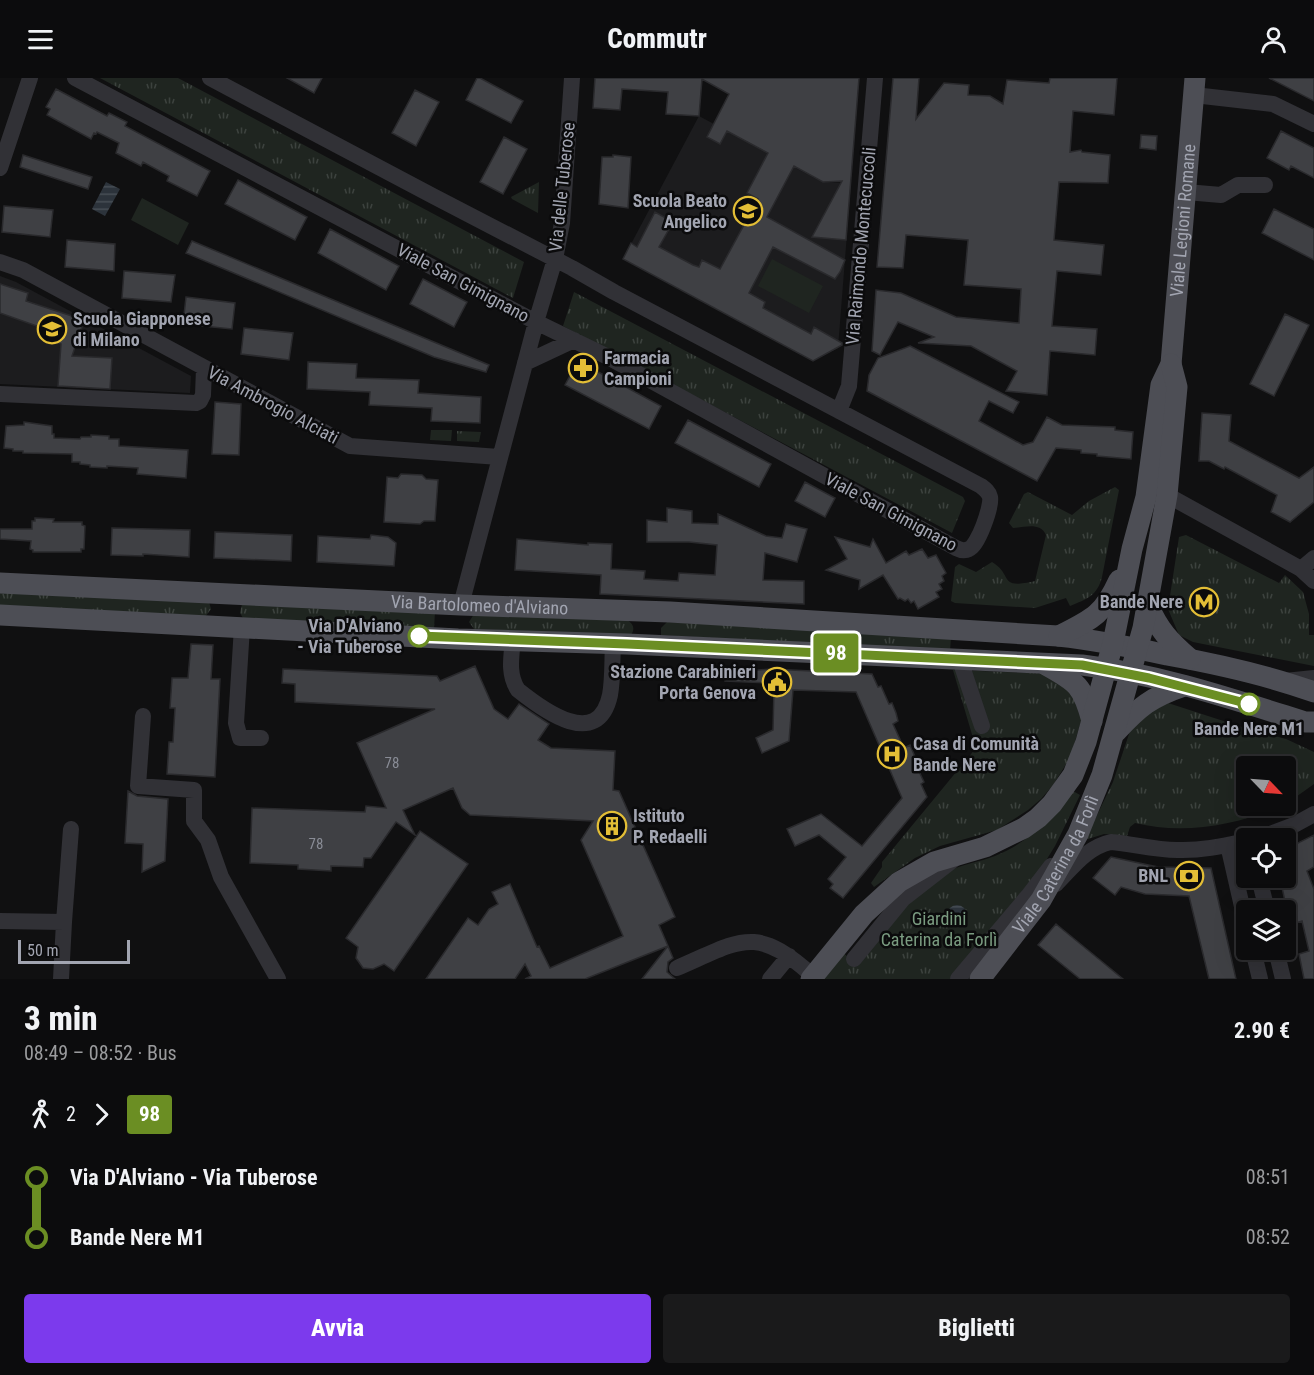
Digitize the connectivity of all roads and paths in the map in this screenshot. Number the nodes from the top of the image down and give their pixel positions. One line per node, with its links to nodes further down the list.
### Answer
1 (30, 78): 8 (street)
2 (75, 78): 13 (street, Viale San Gimignano)
3 (210, 78): 11 (street, Viale San Gimignano)
4 (572, 78): 11 (street, Via delle Tuberose)
5 (875, 78): 19 (street, Via Raimondo Montecuccoli)
6 (1195, 87): 7 (street); 10 (main road, Viale Legioni Romane)
7 (1314, 124)
8 (0, 168)
9 (1265, 185): 10 (street)
10 (1186, 192): 16 (main road, Viale Legioni Romane)
11 (555, 259): 13 (street, Via delle Tuberose); 19 (street, Viale San Gimignano)
12 (0, 262): 17 (street, Via Ambrogio Alciati)
13 (536, 322): 14 (street, Viale San Gimignano); 15 (street, Via delle Tuberose)
14 (574, 340): 15 (street); 19 (street, Viale San Gimignano)
15 (525, 363): 20 (street, Via delle Tuberose)
16 (1171, 364): 21 (main road, Viale Legioni Romane); 22 (main road, Viale Legioni Romane)
17 (204, 368): 18 (street); 20 (street, Via Ambrogio Alciati)
18 (0, 394)
19 (839, 411)
20 (499, 458): 27 (street, Via delle Tuberose)
21 (1167, 495): 23 (street); 28 (main road, Viale Legioni Romane)
22 (1132, 549): 34 (main road); 37 (main road, Viale Legioni Romane)
23 (1308, 564): 24 (street)
24 (1314, 581)
25 (0, 583): 26 (main road, Via Bartolomeo d'Alviano)
26 (226, 593): 27 (main road, Via Bartolomeo d'Alviano); 31 (main road)
27 (461, 605): 29 (main road, Via Bartolomeo d'Alviano); 35 (main road)
28 (1148, 605): 40 (main road, Viale Caterina da Forlì); 41 (main road)
29 (650, 611): 32 (main road, Via Bartolomeo d'Alviano); 39 (main road)
30 (0, 615): 31 (main road, Via Bartolomeo d'Alviano)
31 (233, 627): 35 (main road, Via Bartolomeo d'Alviano); 56 (street)
32 (960, 632): 33 (main road, Via Bartolomeo d'Alviano); 42 (main road)
33 (992, 632): 34 (main road, Via Bartolomeo d'Alviano); 43 (main road)
34 (1058, 636): 37 (main road, Via Bartolomeo d'Alviano)
35 (458, 639): 36 (main road, Via Bartolomeo d'Alviano)
36 (513, 640): 38 (main road, Via Bartolomeo d'Alviano); 38 (street)
37 (1113, 643): 40 (main road, Via Bartolomeo d'Alviano); 45 (main road, Viale Legioni Romane)
38 (613, 644): 39 (main road, Via Bartolomeo d'Alviano)
39 (648, 645): 42 (main road, Via Bartolomeo d'Alviano)
40 (1138, 648): 41 (main road, Via Bartolomeo d'Alviano); 46 (main road, Viale Caterina da Forlì)
41 (1190, 659): 48 (main road, Via Bartolomeo d'Alviano)
42 (960, 660): 43 (main road, Via Bartolomeo d'Alviano); 54 (street)
43 (990, 660): 44 (main road, Via Bartolomeo d'Alviano)
44 (1040, 662): 45 (main road, Via Bartolomeo d'Alviano); 52 (main road)
45 (1107, 669): 46 (main road, Via Bartolomeo d'Alviano); 52 (main road, Viale Caterina da Forlì)
46 (1132, 674): 49 (main road, Via Bartolomeo d'Alviano); 55 (main road, Viale Caterina da Forlì)
47 (1314, 678): 48 (street)
48 (1283, 681): 50 (main road, Via Bartolomeo d'Alviano)
49 (1184, 686): 53 (main road, Via Bartolomeo d'Alviano); 55 (main road)
50 (1314, 692)
51 (143, 716): 75 (street)
52 (1092, 722): 63 (main road, Viale Caterina da Forlì)
53 (1311, 724)
54 (982, 726)
55 (1115, 734): 57 (main road, Viale Caterina da Forlì)
56 (261, 738)
57 (1102, 775): 64 (main road, Viale Caterina da Forlì); 77 (street, Viale Caterina da Forlì)
58 (1314, 814): 59 (street)
59 (1286, 828)
60 (70, 829): 67 (street)
61 (1236, 844): 62 (street)
62 (1228, 846): 64 (street); 65 (street)
63 (960, 854): 69 (street, Viale Caterina da Forlì); 73 (main road, Viale Caterina da Forlì)
64 (1041, 900): 78 (main road, Viale Caterina da Forlì)
65 (1240, 900)
66 (0, 921): 67 (street)
67 (64, 922): 74 (street)
68 (789, 956): 72 (street); 73 (street); 76 (street)
69 (854, 958)
70 (1255, 960): 79 (street)
71 (1278, 960): 80 (street)
72 (677, 968)
73 (812, 978)
74 (61, 979)
75 (278, 979)
76 (770, 979)
77 (958, 979)
78 (980, 979)
79 (1260, 979)
80 (1283, 979)

